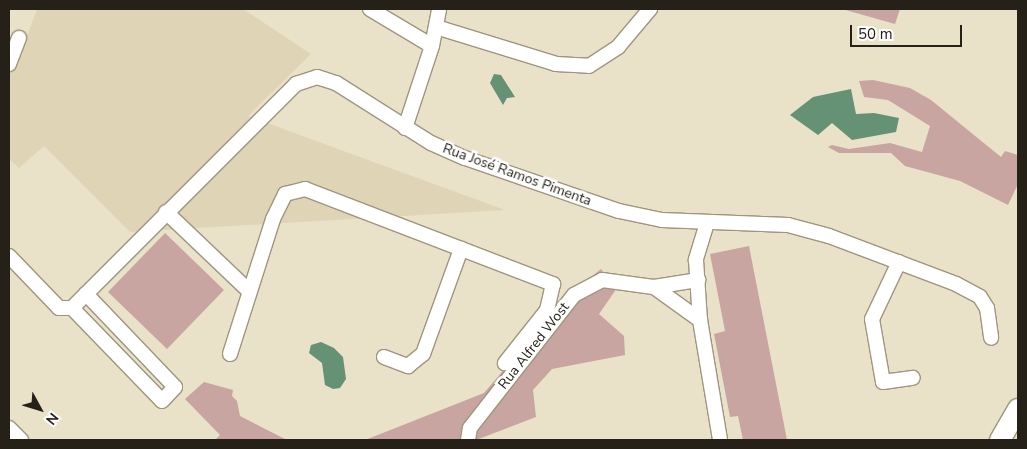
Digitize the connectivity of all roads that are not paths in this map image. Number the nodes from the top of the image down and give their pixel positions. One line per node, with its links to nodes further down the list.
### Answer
1 (370, 9): 6 (street)
2 (438, 9): 4 (street)
3 (650, 9): 4 (street)
4 (436, 27): 6 (street)
5 (19, 38): 7 (street)
6 (432, 46): 8 (street)
7 (9, 64)
8 (405, 128): 9 (street, Rua José Ramos Pimenta); 10 (street, Rua José Ramos Pimenta)
9 (166, 212): 16 (street); 17 (street, Rua José Ramos Pimenta)
10 (707, 223): 13 (street, Rua José Ramos Pimenta); 14 (street)
11 (461, 249): 16 (street); 22 (street); 23 (street)
12 (9, 256): 18 (street)
13 (900, 262): 20 (street, Rua José Ramos Pimenta); 24 (street)
14 (698, 280): 15 (street); 19 (street)
15 (654, 287): 19 (street, Rua Alfred Wost); 28 (street, Rua Alfred Wost)
16 (249, 291): 21 (street)
17 (86, 294): 18 (street, Rua José Ramos Pimenta); 18 (street)
18 (72, 308)
19 (700, 320): 29 (street)
20 (991, 338)
21 (230, 354)
22 (384, 357)
23 (505, 363)
24 (913, 378)
25 (1018, 409): 30 (main road)
26 (9, 428): 27 (street)
27 (21, 440)
28 (468, 440)
29 (720, 440)
30 (1000, 440)

